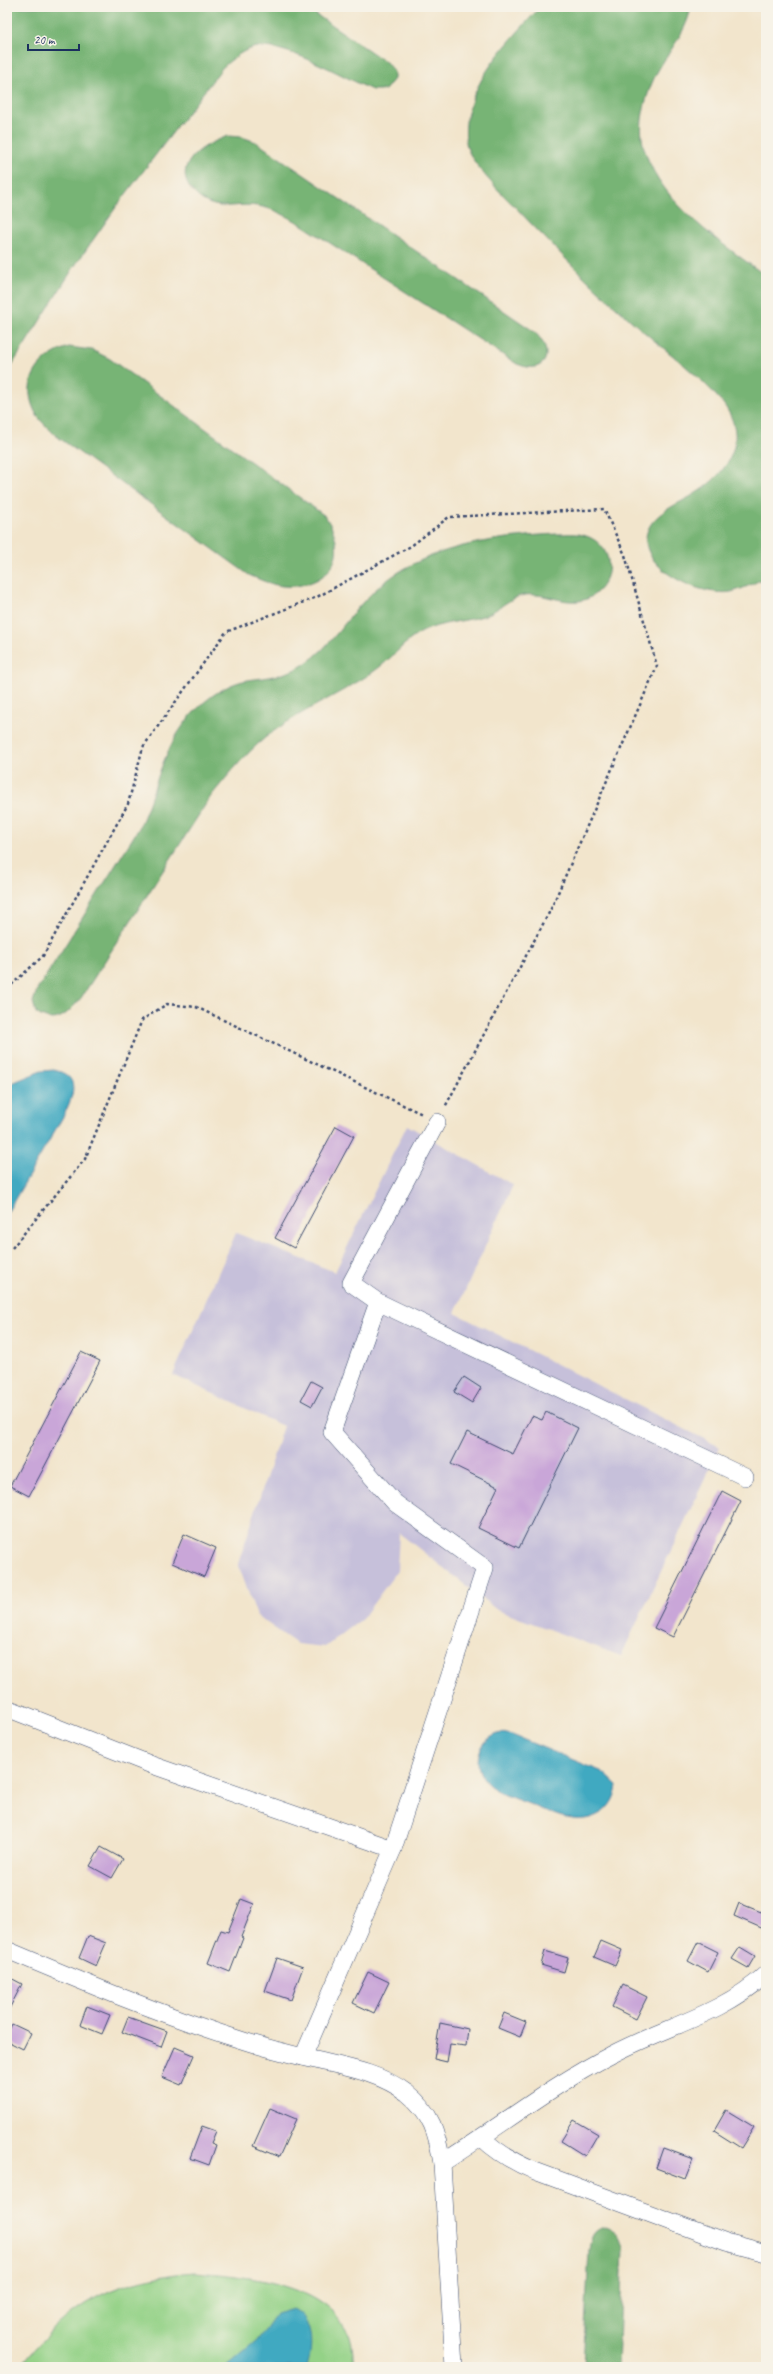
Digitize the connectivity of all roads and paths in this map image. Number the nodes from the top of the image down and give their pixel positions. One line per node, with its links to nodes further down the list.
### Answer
1 (7, 989): 2 (path)
2 (438, 1122): 3 (path); 4 (street)
3 (12, 1248)
4 (378, 1302): 5 (street); 7 (street)
5 (745, 1478)
6 (7, 1708): 7 (street)
7 (393, 1849): 10 (street)
8 (7, 1950): 10 (street)
9 (766, 1974): 11 (street)
10 (303, 2057): 12 (street)
11 (482, 2138): 12 (street); 13 (street)
12 (442, 2163): 14 (street)
13 (766, 2253)
14 (454, 2367)

